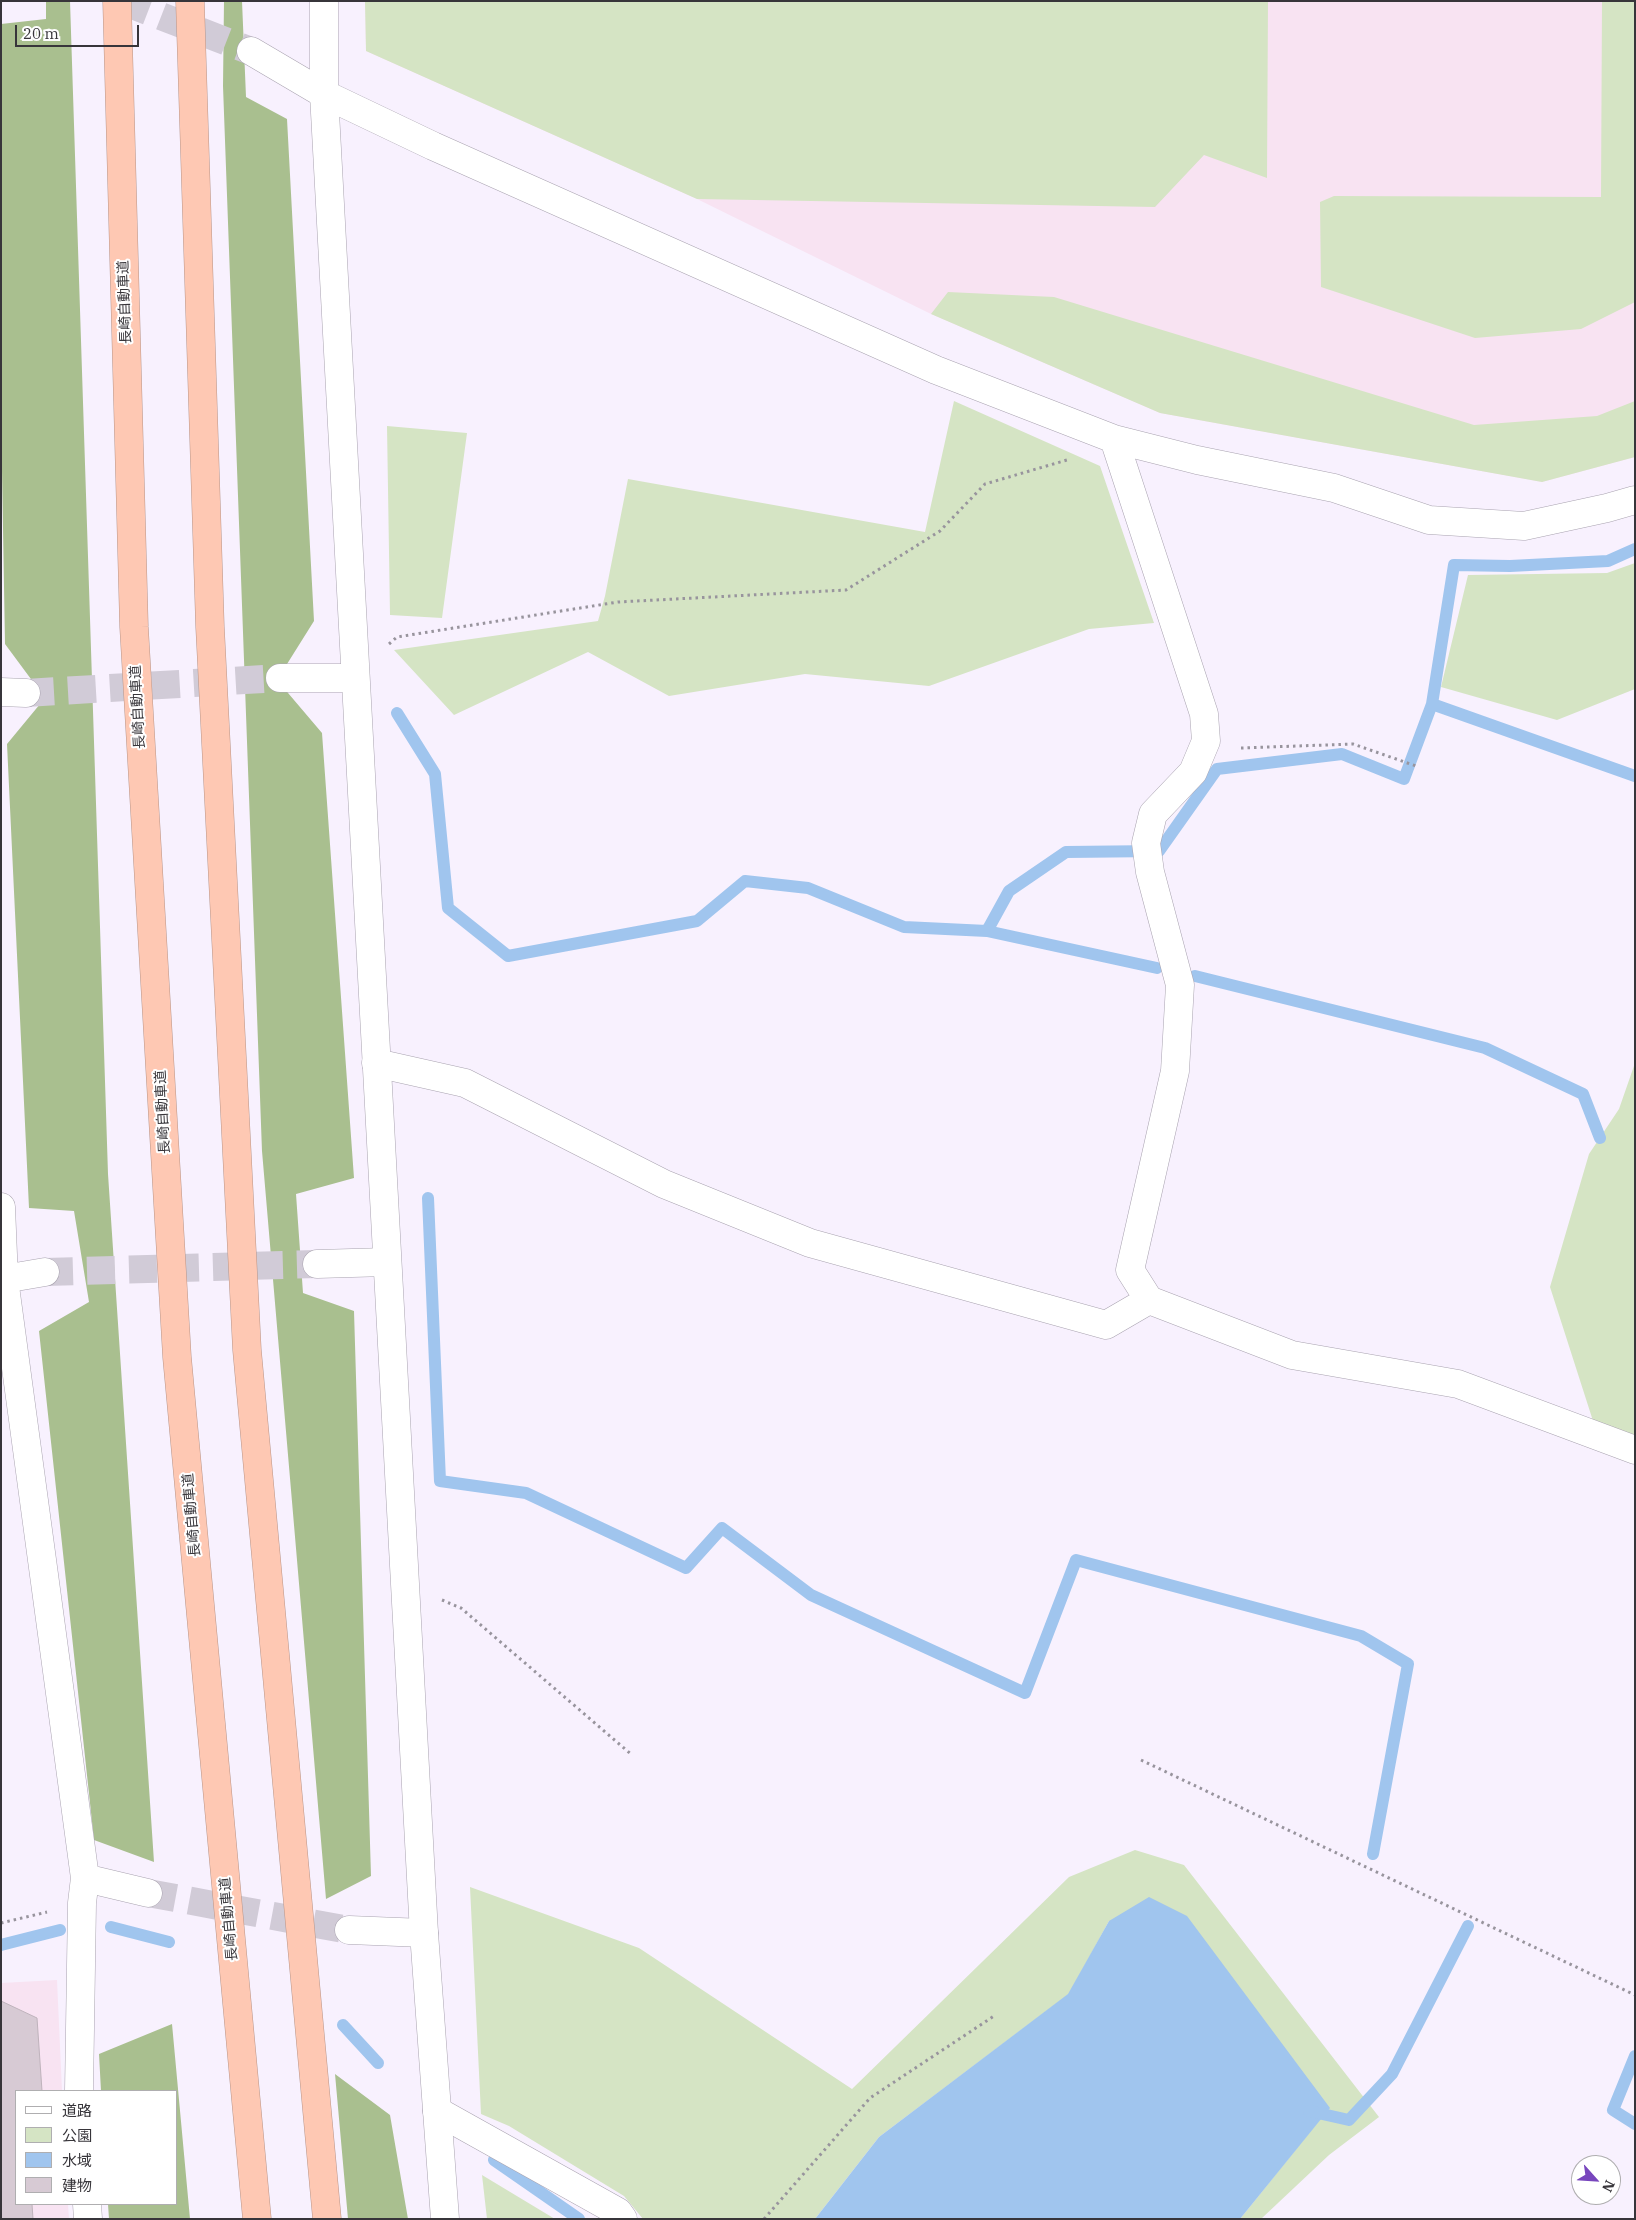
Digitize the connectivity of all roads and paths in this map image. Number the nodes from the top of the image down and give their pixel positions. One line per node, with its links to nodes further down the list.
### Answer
1 (116, 1): 34 (highway, 長崎自動車道)
2 (190, 1): 35 (highway)
3 (324, 1): 5 (street)
4 (252, 51): 5 (street)
5 (324, 94): 6 (street); 9 (street)
6 (1114, 439): 7 (street); 9 (path); 10 (street)
7 (1635, 500)
8 (280, 678): 9 (street)
9 (355, 678): 12 (street)
10 (1206, 741): 11 (path); 18 (street)
11 (1419, 767)
12 (376, 1064): 14 (street); 18 (street)
13 (1, 1207): 17 (street)
14 (387, 1262): 15 (street); 20 (street)
15 (317, 1264)
16 (45, 1272): 17 (street)
17 (4, 1279): 23 (street)
18 (1149, 1300): 19 (street)
19 (1635, 1450)
20 (404, 1584): 21 (path); 27 (street)
21 (632, 1755)
22 (1141, 1760): 28 (path)
23 (83, 1891): 24 (street); 25 (path); 30 (street)
24 (148, 1893)
25 (1, 1924)
26 (349, 1930): 27 (street)
27 (424, 1933): 31 (street)
28 (1635, 1995)
29 (994, 2016): 38 (path)
30 (79, 2090)
31 (437, 2111): 36 (street); 37 (street)
32 (87, 2205): 33 (street)
33 (88, 2219)
34 (257, 2219)
35 (328, 2219)
36 (445, 2219)
37 (623, 2219)
38 (764, 2219)

